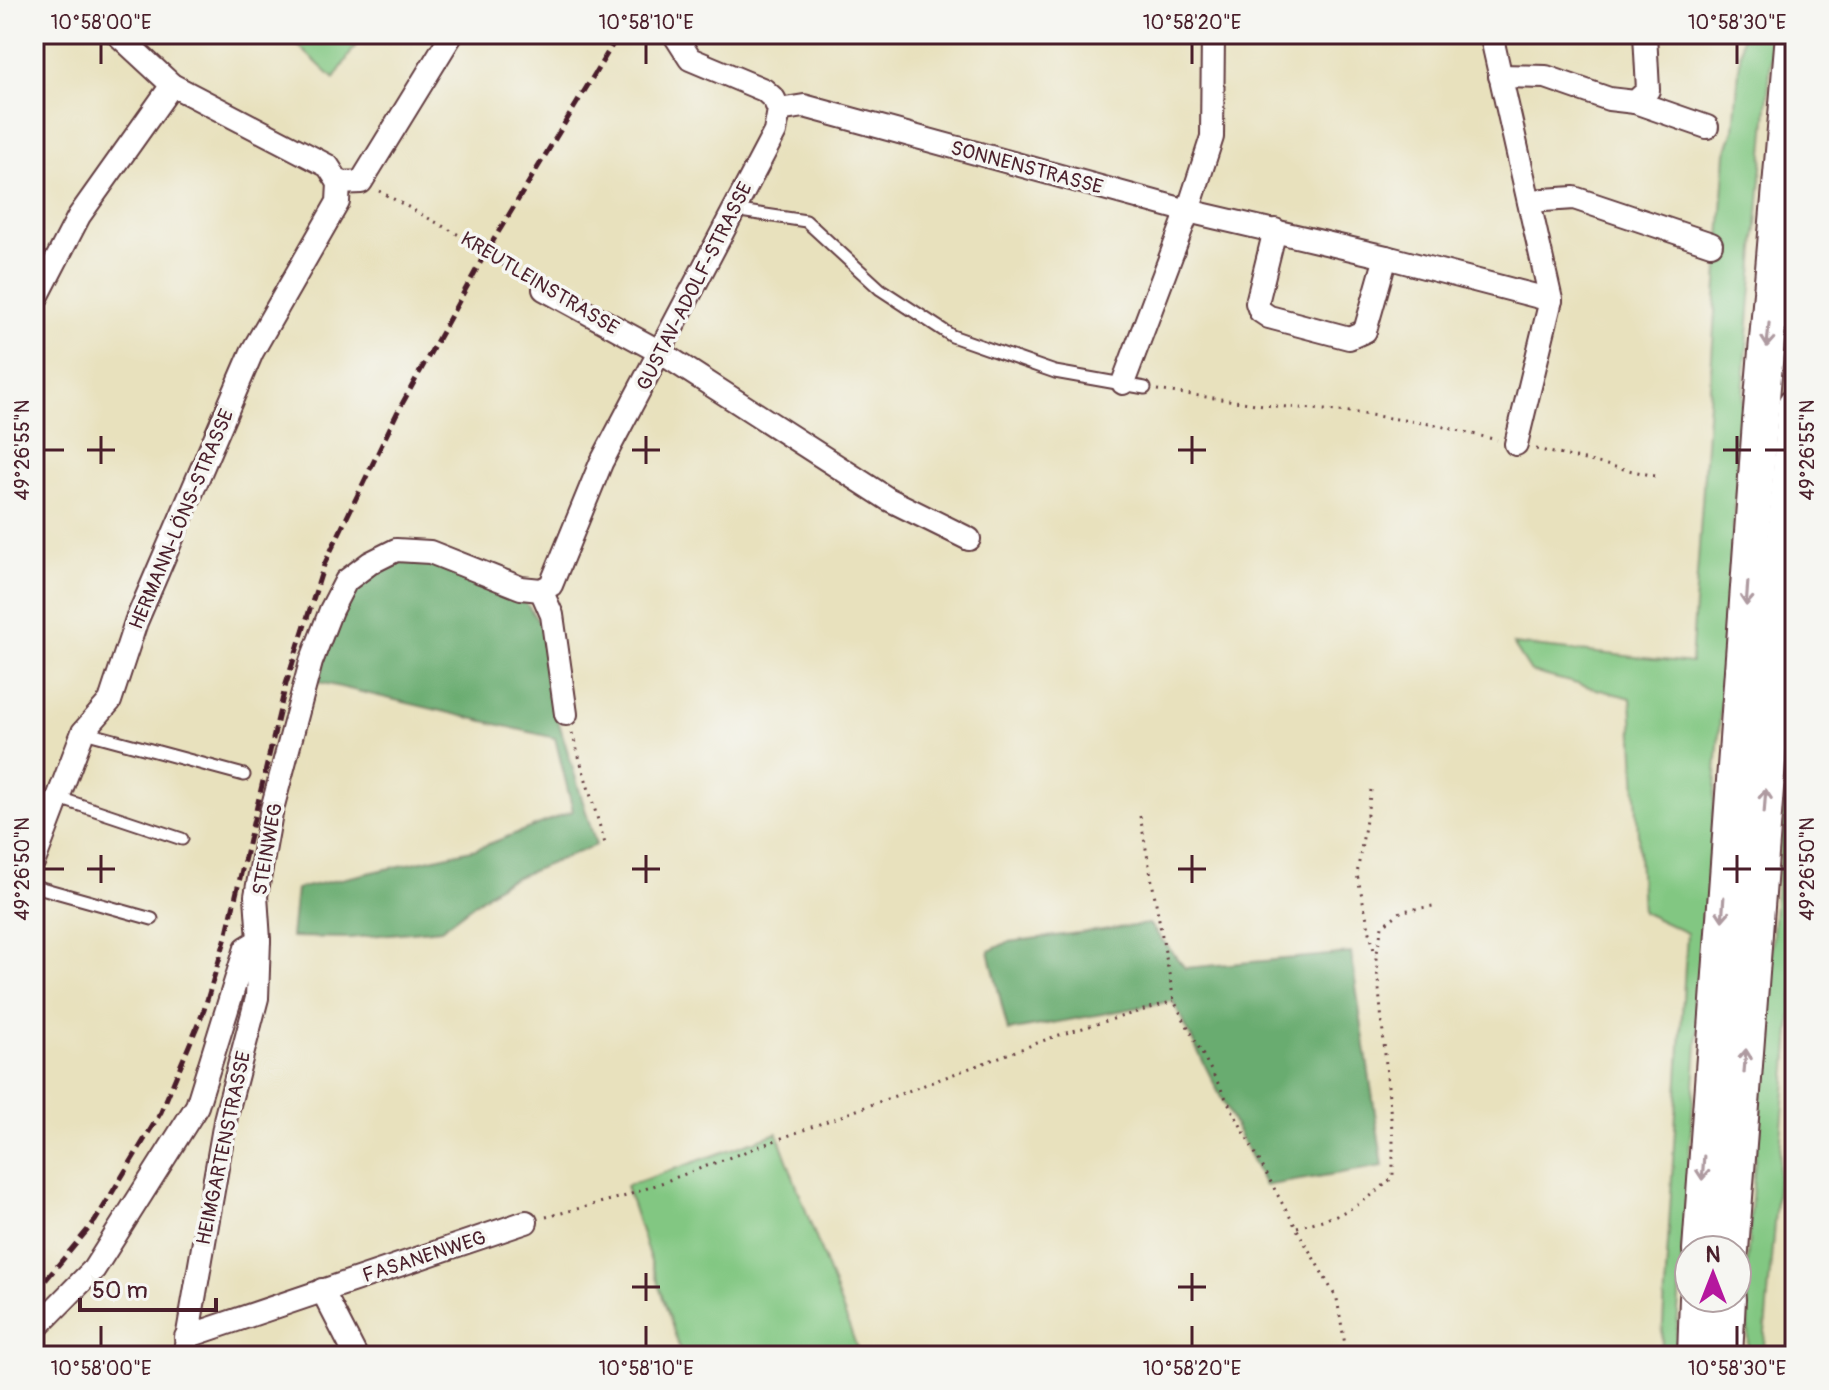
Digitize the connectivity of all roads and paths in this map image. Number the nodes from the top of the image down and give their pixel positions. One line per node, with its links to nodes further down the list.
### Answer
1 (117, 34): 9 (street)
2 (452, 34): 13 (street)
3 (674, 34): 11 (street)
4 (1213, 34): 17 (street)
5 (1491, 34): 8 (street)
6 (1645, 34): 10 (street)
7 (1793, 34): 51 (main road, one-way to 51)
8 (1500, 76): 10 (street); 15 (street)
9 (172, 85): 14 (street); 23 (street)
10 (1635, 102): 12 (street)
11 (779, 110): 16 (street, GUSTAV-ADOLF-STRASSE); 17 (street, SONNENSTRASSE)
12 (1707, 127)
13 (361, 182): 14 (street); 21 (path, KREUTLEINSTRASSE)
14 (339, 183): 33 (street, HERMANN-LÖNS-STRASSE)
15 (1529, 201): 19 (street); 22 (street)
16 (733, 210): 24 (street, GUSTAV-ADOLF-STRASSE); 25 (lane)
17 (1188, 211): 18 (street, SONNENSTRASSE); 25 (street)
18 (1275, 230): 20 (street, SONNENSTRASSE); 20 (street)
19 (1711, 244)
20 (1386, 257): 22 (street, SONNENSTRASSE)
21 (544, 289): 24 (street, KREUTLEINSTRASSE)
22 (1551, 300): 28 (street)
23 (34, 303)
24 (660, 352): 30 (street, KREUTLEINSTRASSE); 31 (street, GUSTAV-ADOLF-STRASSE)
25 (1123, 383): 26 (lane)
26 (1145, 388): 28 (path)
27 (1795, 405): 52 (main road, one-way to 27)
28 (1516, 444): 29 (path)
29 (1655, 476)
30 (969, 539)
31 (546, 588): 32 (street); 44 (street, STEINWEG)
32 (566, 714): 39 (path)
33 (83, 732): 34 (lane); 36 (street, HERMANN-LÖNS-STRASSE)
34 (244, 775)
35 (1371, 790): 45 (path)
36 (49, 804): 38 (lane); 40 (street, HERMANN-LÖNS-STRASSE)
37 (1140, 816): 46 (path)
38 (182, 839)
39 (606, 847)
40 (34, 861)
41 (34, 886): 43 (lane)
42 (1433, 906): 45 (path)
43 (152, 919)
44 (259, 940): 47 (street); 48 (street, HEIMGARTENSTRASSE)
45 (1376, 958): 50 (path)
46 (1174, 1001): 49 (path); 50 (path)
47 (197, 1106): 48 (street); 56 (street)
48 (226, 1116): 57 (street, HEIMGARTENSTRASSE)
49 (526, 1222): 53 (street, FASANENWEG)
50 (1296, 1227): 59 (path)
51 (1701, 1234)
52 (1732, 1234)
53 (322, 1290): 57 (street, FASANENWEG); 58 (street)
54 (1696, 1314): 60 (main road)
55 (1727, 1314): 61 (main road)
56 (34, 1330)
57 (185, 1347)
58 (356, 1356)
59 (1347, 1356)
60 (1695, 1356)
61 (1725, 1356)

